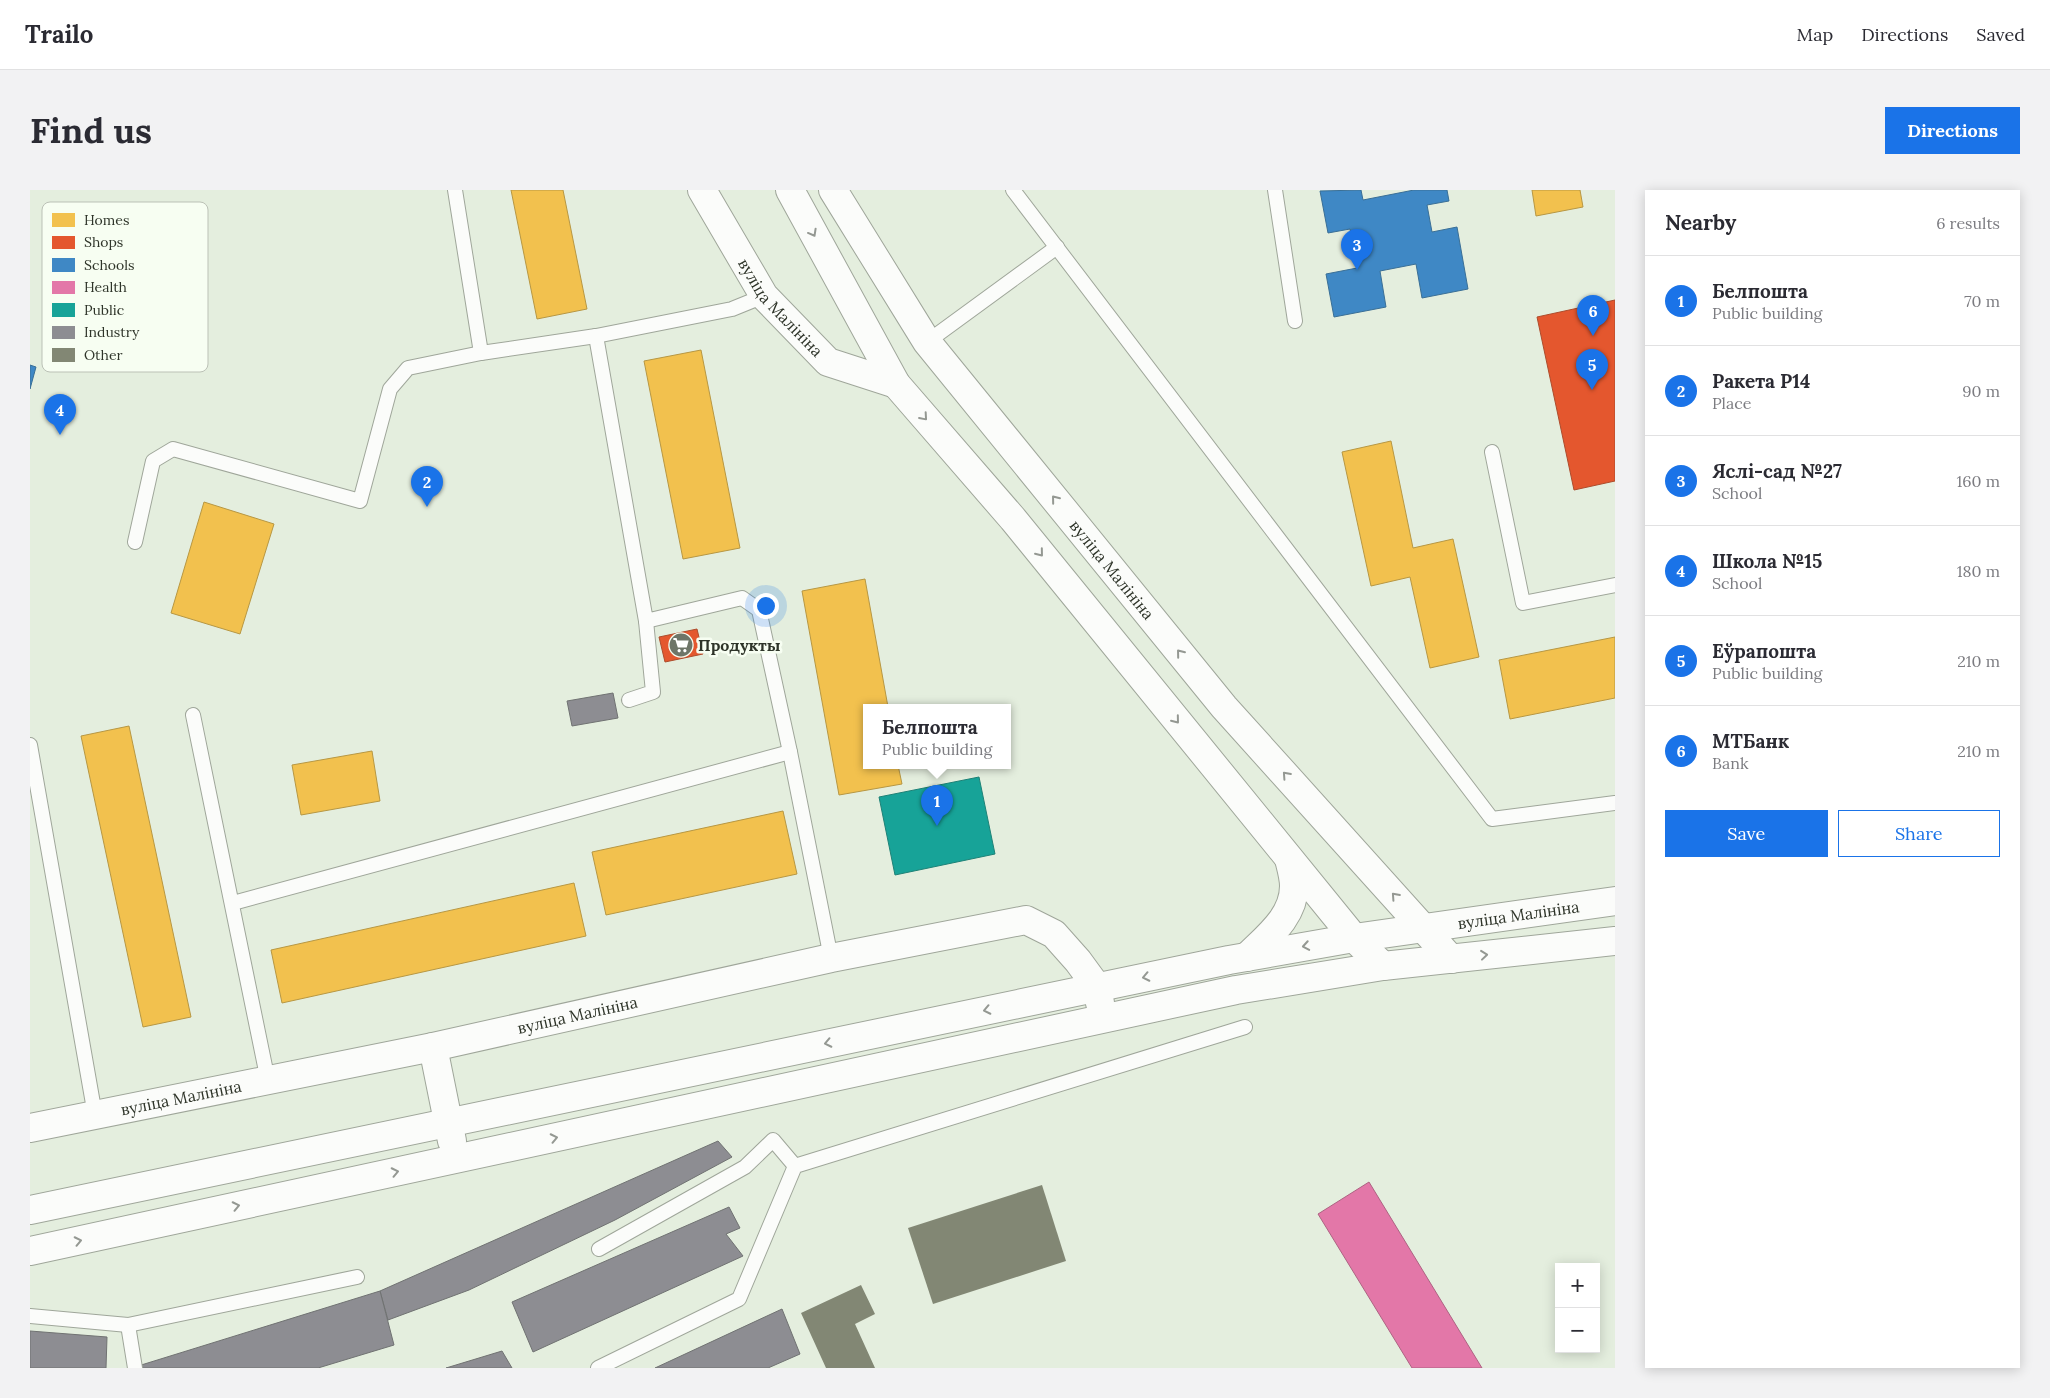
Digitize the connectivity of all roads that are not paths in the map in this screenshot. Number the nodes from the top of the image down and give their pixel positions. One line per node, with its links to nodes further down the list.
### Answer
1 (455, 190): 12 (lane)
2 (702, 190): 8 (street, вуліца Малініна)
3 (790, 190): 13 (street, one-way to 13)
4 (833, 190): 11 (street, вуліца Малініна)
5 (1013, 190): 7 (lane)
6 (1275, 190): 9 (lane)
7 (1057, 247): 11 (lane); 22 (lane)
8 (764, 296): 10 (lane); 13 (street, вуліца Малініна)
9 (1295, 321)
10 (596, 336): 12 (lane); 17 (lane)
11 (927, 342): 26 (street, вуліца Малініна, one-way to 11)
12 (481, 354): 15 (lane)
13 (896, 384): 23 (street, one-way to 23)
14 (1492, 452): 16 (lane)
15 (135, 542)
16 (1615, 585)
17 (646, 621): 18 (lane); 21 (lane)
18 (629, 700)
19 (193, 715): 25 (lane)
20 (30, 745): 38 (lane)
21 (790, 752): 25 (lane); 30 (lane)
22 (1615, 803)
23 (1289, 859): 27 (street); 29 (street)
24 (1615, 901): 26 (street, вуліца Малініна)
25 (233, 903): 37 (lane)
26 (1423, 927): 27 (street, вуліца Малініна); 31 (street, вуліца Малініна)
27 (1354, 938): 29 (street, вуліца Малініна, one-way to 29); 32 (street)
28 (1615, 941): 31 (street, one-way to 28)
29 (1247, 956): 33 (street, вуліца Малініна, one-way to 33)
30 (831, 958): 33 (street, вуліца Малініна); 36 (street, вуліца Малініна)
31 (1451, 959): 32 (street)
32 (1383, 966): 34 (street)
33 (1097, 987): 34 (street); 39 (street, вуліца Малініна, one-way to 39)
34 (1104, 1019): 41 (street, one-way to 34)
35 (1245, 1028): 42 (lane)
36 (433, 1047): 37 (street, вуліца Малініна); 39 (street)
37 (268, 1082): 38 (street, вуліца Малініна)
38 (95, 1115): 40 (street, вуліца Малініна)
39 (448, 1123): 41 (street); 43 (street, вуліца Малініна)
40 (30, 1128)
41 (455, 1159): 45 (street, one-way to 41)
42 (795, 1166): 44 (lane); 50 (lane)
43 (30, 1210)
44 (599, 1249)
45 (30, 1251)
46 (357, 1277): 48 (lane)
47 (30, 1316): 48 (lane)
48 (128, 1325): 49 (lane)
49 (135, 1368)
50 (598, 1368)

